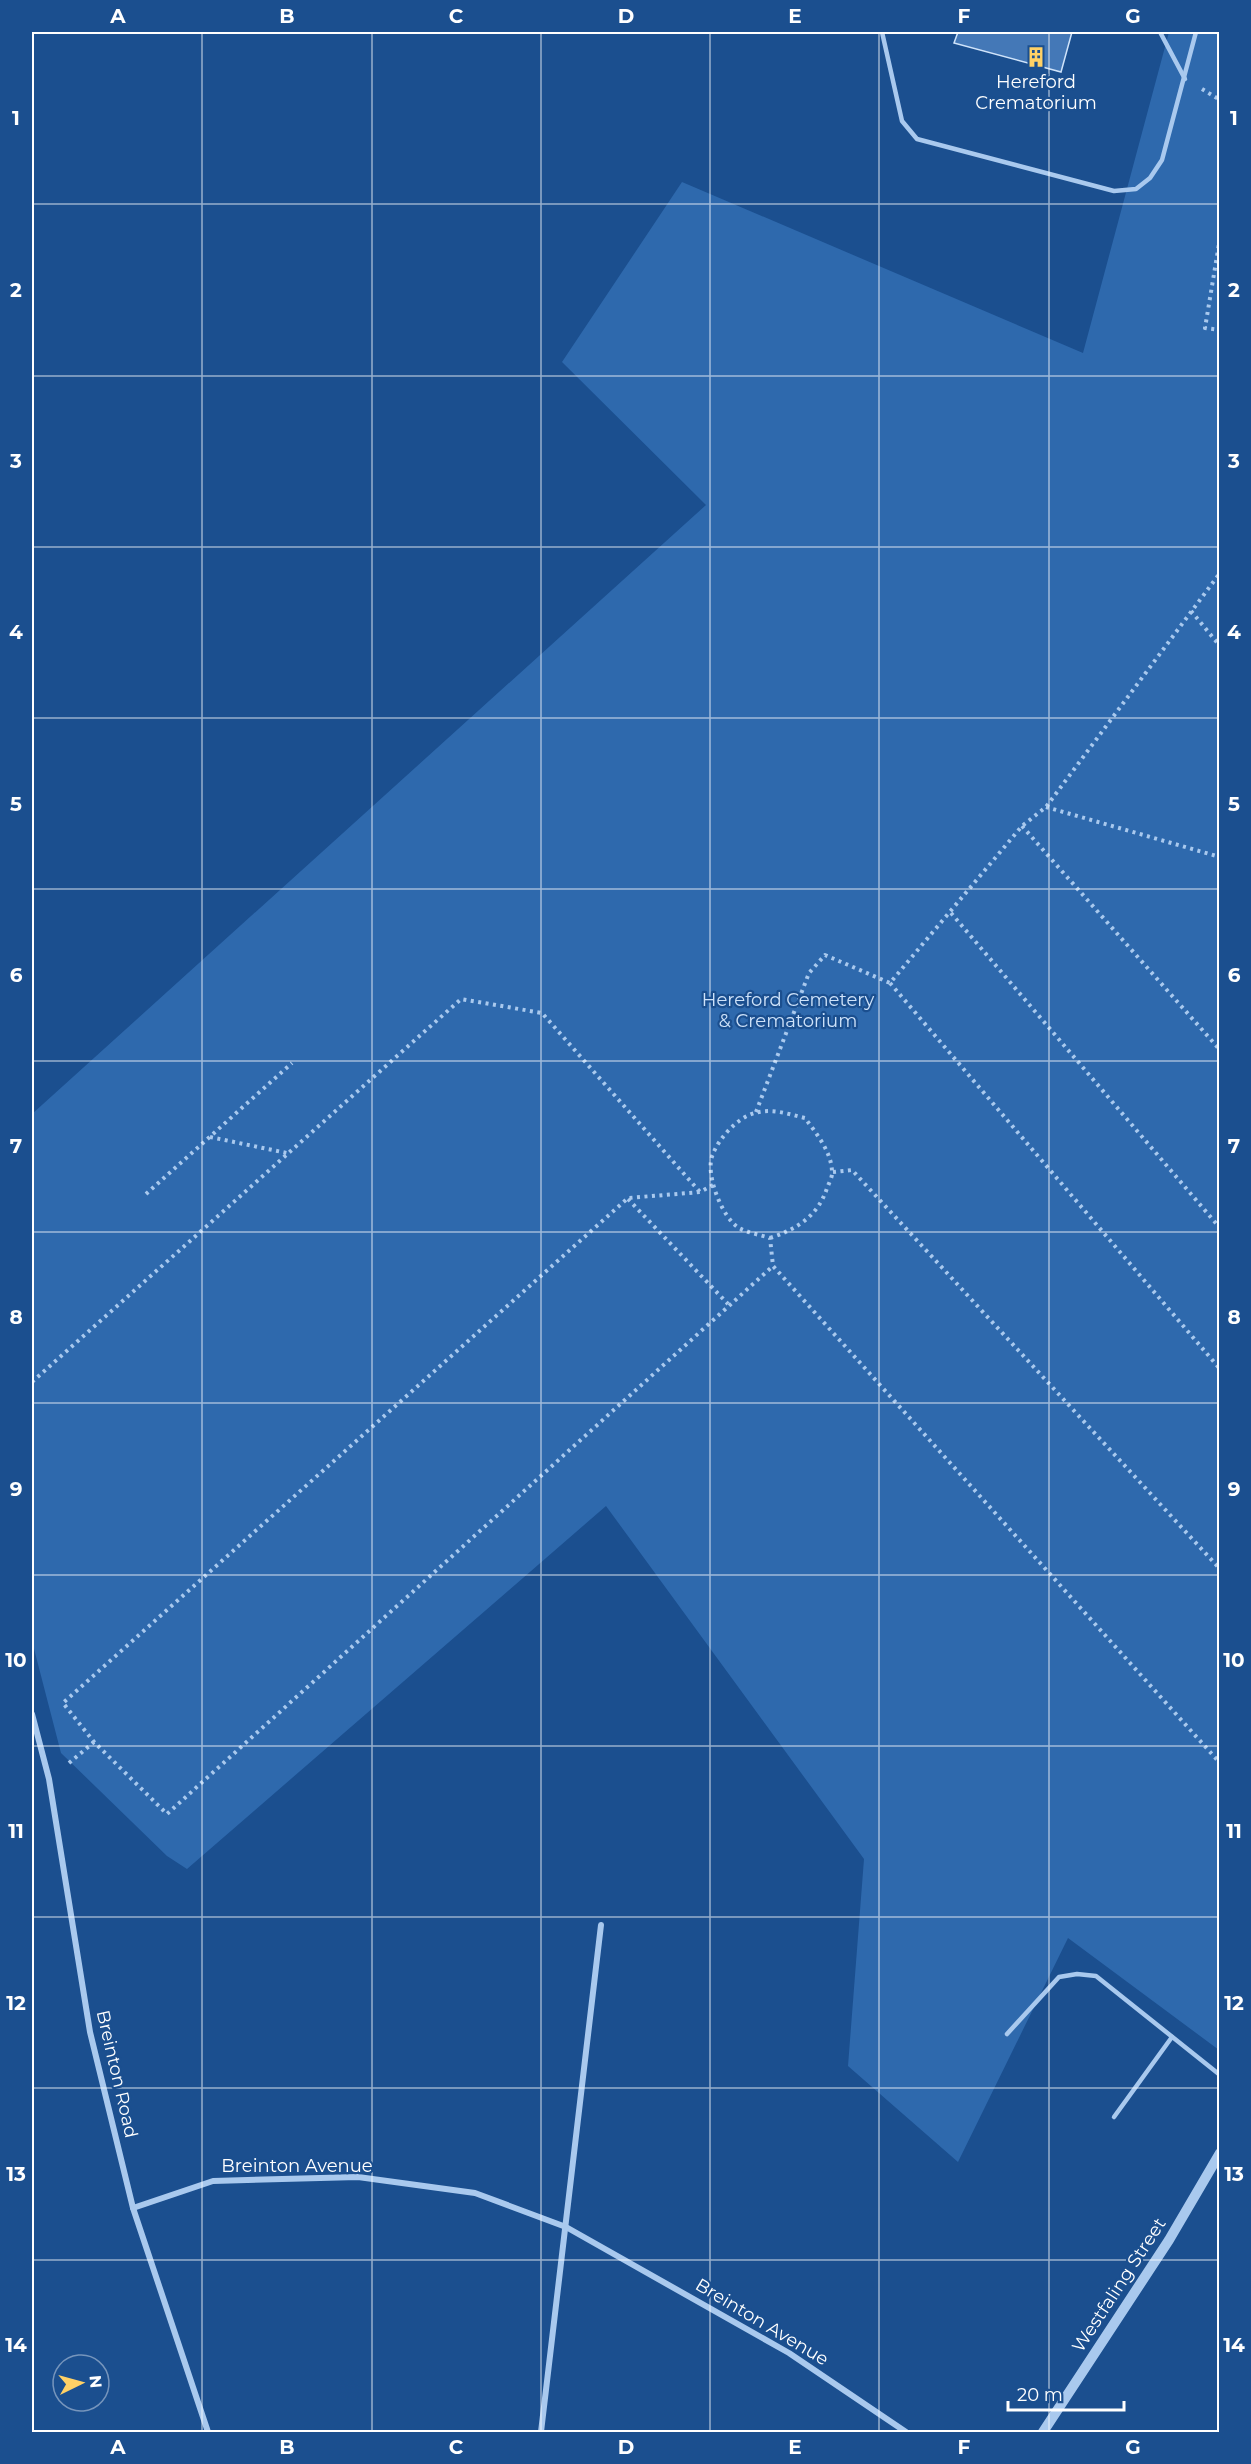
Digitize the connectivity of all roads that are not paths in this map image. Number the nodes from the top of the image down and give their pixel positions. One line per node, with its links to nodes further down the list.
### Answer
1 (882, 32): 4 (lane)
2 (1160, 32): 4 (lane)
3 (1197, 32): 4 (lane)
4 (1185, 79)
5 (32, 1714): 12 (street, Breinton Road)
6 (601, 1925): 13 (street)
7 (1007, 2034): 8 (lane)
8 (1172, 2037): 9 (lane); 10 (lane)
9 (1220, 2075)
10 (1114, 2117)
11 (1220, 2153): 17 (street, Westfaling Street)
12 (133, 2208): 13 (street, Breinton Avenue); 14 (street, Breinton Road)
13 (566, 2227): 15 (street); 16 (street, Breinton Avenue)
14 (208, 2433)
15 (541, 2433)
16 (906, 2433)
17 (1043, 2433)

